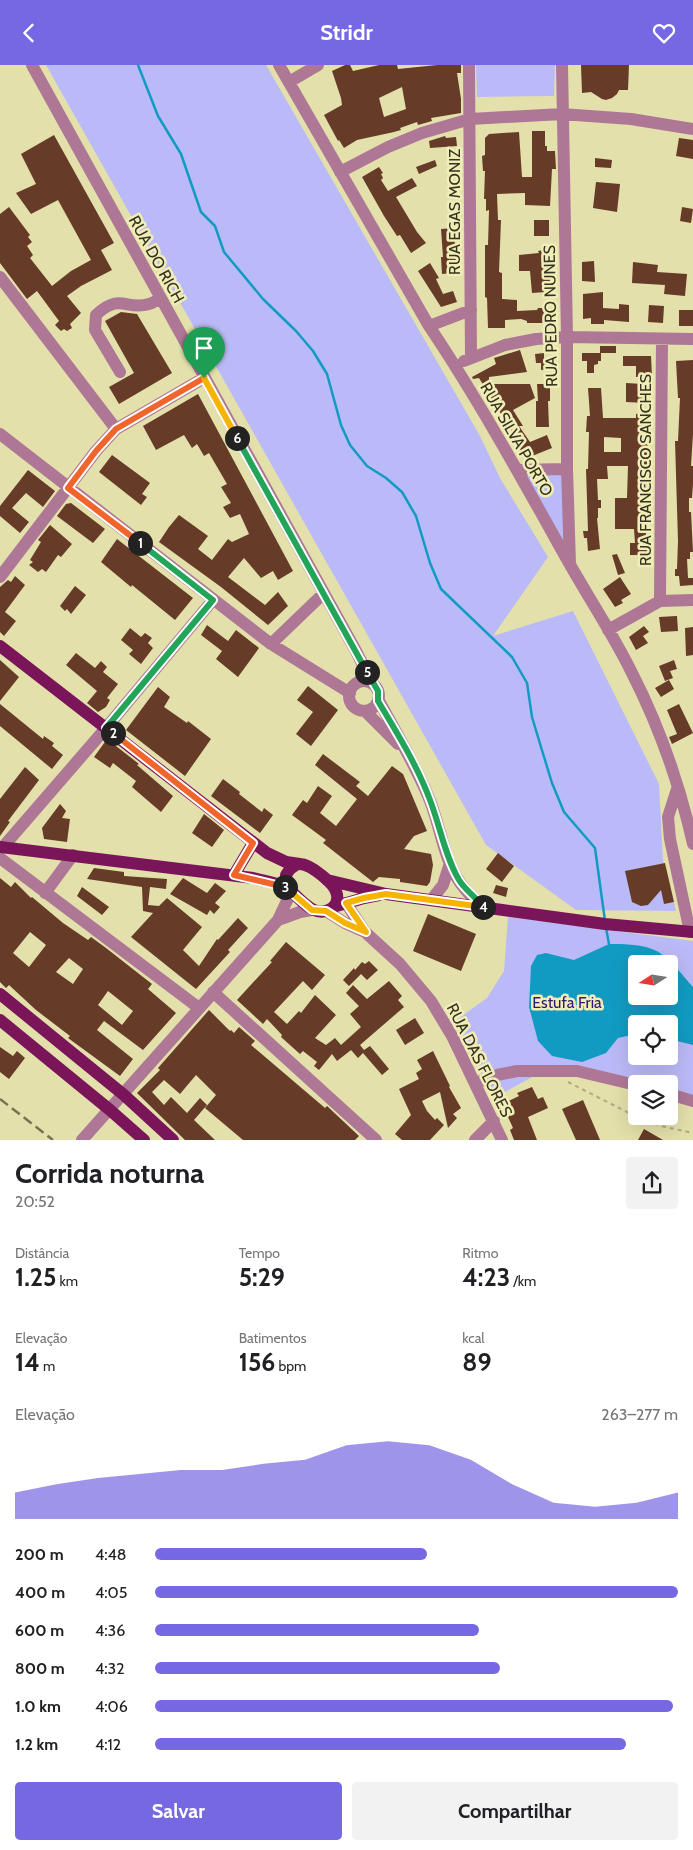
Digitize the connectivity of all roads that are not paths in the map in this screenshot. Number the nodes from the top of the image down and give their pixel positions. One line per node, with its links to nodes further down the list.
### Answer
1 (32, 65): 12 (street, RUA DO RICH)
2 (279, 65): 6 (street, RUA SILVA PORTO)
3 (469, 65): 8 (street, RUA EGAS MONIZ)
4 (562, 65): 7 (street, RUA PEDRO NUNES)
5 (313, 66): 6 (street)
6 (289, 82): 10 (street, RUA SILVA PORTO)
7 (562, 113): 8 (street); 9 (street); 15 (street, RUA PEDRO NUNES)
8 (470, 119): 10 (street); 13 (street, RUA EGAS MONIZ)
9 (693, 129)
10 (340, 172): 14 (street, RUA SILVA PORTO)
11 (0, 277): 22 (street)
12 (160, 298): 20 (street); 21 (street, RUA DO RICH)
13 (471, 309): 14 (street); 18 (street, RUA EGAS MONIZ)
14 (429, 326): 19 (street, RUA SILVA PORTO)
15 (567, 337): 16 (street); 18 (street); 24 (street, RUA PEDRO NUNES)
16 (662, 339): 17 (street); 32 (street, RUA FRANCISCO SANCHES)
17 (693, 339)
18 (471, 358): 19 (street)
19 (456, 365): 25 (street, RUA SILVA PORTO)
20 (120, 372)
21 (204, 378): 22 (street); 29 (street, RUA DO RICH)
22 (116, 429): 26 (street)
23 (0, 434): 26 (street)
24 (567, 469): 25 (street); 27 (street, RUA PEDRO NUNES)
25 (517, 471): 27 (street, RUA SILVA PORTO)
26 (68, 488): 28 (street); 30 (street)
27 (570, 566): 33 (street, RUA SILVA PORTO)
28 (0, 577)
29 (324, 594): 34 (street); 36 (street, RUA DO RICH)
30 (213, 600): 34 (street); 41 (street)
31 (693, 600): 32 (street)
32 (660, 601): 33 (street)
33 (608, 630): 43 (street, RUA SILVA PORTO)
34 (271, 644): 38 (street)
35 (0, 646): 41 (main road)
36 (356, 651): 37 (street, RUA DO RICH); 38 (street, RUA DO RICH)
37 (372, 683): 38 (street); 39 (street)
38 (353, 689): 40 (street)
39 (378, 701): 40 (street); 42 (street)
40 (365, 711): 42 (street)
41 (106, 728): 46 (main road); 48 (street)
42 (410, 757): 50 (street)
43 (677, 789): 44 (street, RUA SILVA PORTO); 45 (street)
44 (689, 813): 45 (street); 47 (street, RUA SILVA PORTO)
45 (668, 817): 65 (street)
46 (253, 843): 51 (main road); 52 (main road)
47 (693, 844)
48 (1, 850): 49 (main road); 56 (street)
49 (73, 855): 52 (main road); 56 (street)
50 (450, 863): 58 (street); 60 (street)
51 (300, 864): 53 (main road); 54 (main road)
52 (234, 875): 54 (main road)
53 (326, 879): 55 (main road); 57 (main road)
54 (288, 890): 62 (main road); 63 (street)
55 (336, 890): 59 (main road); 61 (main road)
56 (45, 893): 69 (street)
57 (386, 894): 58 (main road); 59 (main road)
58 (432, 899): 60 (main road)
59 (346, 903): 61 (main road); 64 (street, RUA DAS FLORES)
60 (484, 907): 65 (main road)
61 (329, 909): 62 (main road); 64 (street, RUA DAS FLORES)
62 (312, 910): 63 (street)
63 (278, 920): 66 (street)
64 (366, 932): 73 (street, RUA DAS FLORES)
65 (692, 932)
66 (213, 993): 69 (street); 83 (street)
67 (0, 994): 68 (main road)
68 (16, 1007): 70 (main road); 71 (main road)
69 (199, 1008): 75 (street)
70 (30, 1018): 72 (main road); 75 (main road)
71 (2, 1022): 72 (main road)
72 (17, 1034): 78 (main road)
73 (476, 1083): 74 (street); 79 (street, RUA DAS FLORES)
74 (628, 1083)
75 (124, 1095): 78 (street); 82 (main road)
76 (678, 1097): 77 (street)
77 (693, 1101)
78 (110, 1110): 80 (street); 81 (main road)
79 (494, 1121): 84 (street); 85 (street, RUA DAS FLORES)
80 (82, 1140)
81 (144, 1140)
82 (173, 1140)
83 (376, 1140)
84 (475, 1140)
85 (502, 1140)

